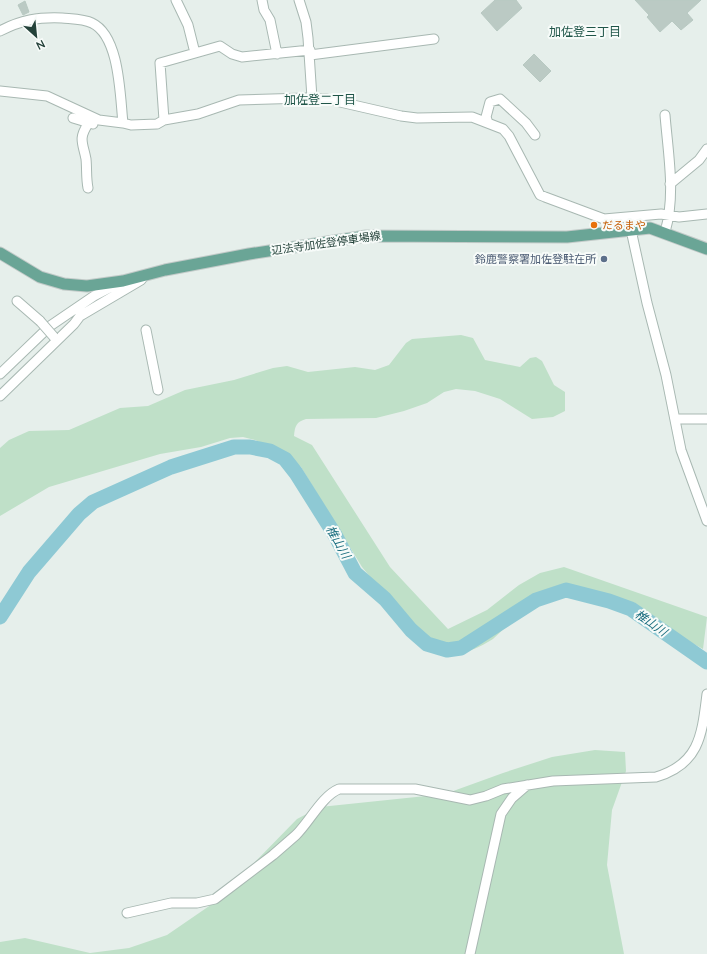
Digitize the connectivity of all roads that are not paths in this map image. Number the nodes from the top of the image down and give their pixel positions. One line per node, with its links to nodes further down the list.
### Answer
1 (176, 0): 7 (street)
2 (262, 0): 8 (street)
3 (299, 0): 6 (street)
4 (0, 31): 14 (street)
5 (434, 39): 6 (street)
6 (310, 52): 8 (street); 10 (street)
7 (195, 53): 8 (street); 13 (street)
8 (276, 54)
9 (0, 91): 14 (street)
10 (312, 98): 13 (street); 15 (street)
11 (665, 115): 19 (street)
12 (73, 118): 16 (street)
13 (164, 120): 14 (street)
14 (123, 122): 16 (street)
15 (488, 123): 17 (street); 22 (street)
16 (88, 124): 20 (street)
17 (535, 135)
18 (707, 149): 19 (street)
19 (670, 184): 22 (street)
20 (88, 188)
21 (707, 214): 22 (street)
22 (670, 215): 24 (street)
23 (631, 230): 24 (main road, 辺法寺加佐登停車場線); 27 (main road, 辺法寺加佐登停車場線); 35 (street)
24 (665, 232): 25 (main road, 辺法寺加佐登停車場線)
25 (707, 249)
26 (0, 253): 28 (main road, 辺法寺加佐登停車場線)
27 (145, 275): 28 (main road, 辺法寺加佐登停車場線); 31 (street)
28 (123, 280): 32 (street)
29 (17, 302): 31 (street, bridge)
30 (146, 330): 33 (street)
31 (56, 338): 34 (street)
32 (0, 374)
33 (158, 390)
34 (0, 396)
35 (675, 419): 36 (street); 37 (street)
36 (707, 419)
37 (707, 521)
38 (707, 694): 39 (street)
39 (528, 785): 40 (street); 41 (street)
40 (127, 913)
41 (470, 954)

